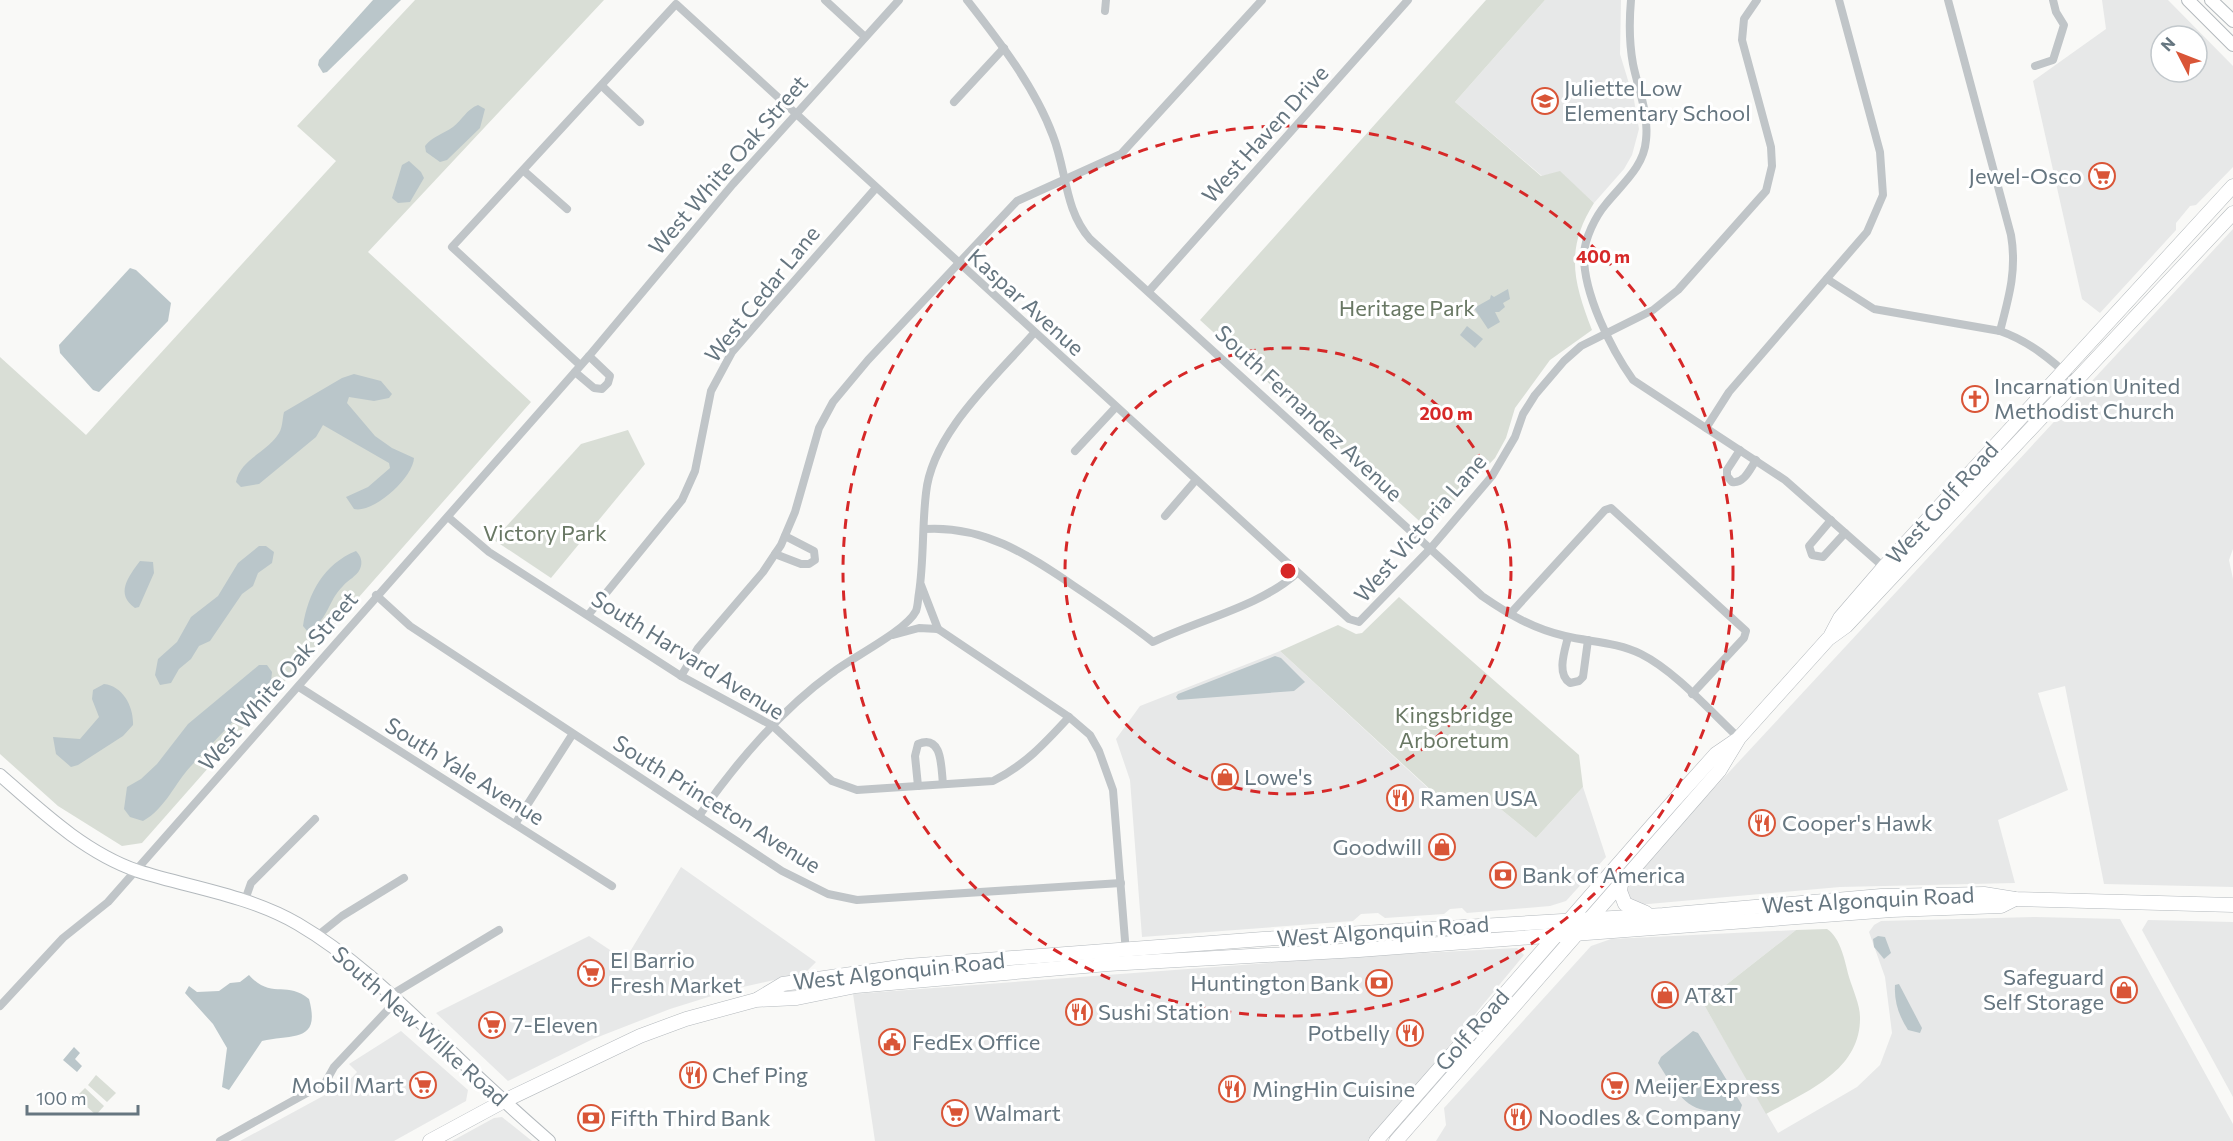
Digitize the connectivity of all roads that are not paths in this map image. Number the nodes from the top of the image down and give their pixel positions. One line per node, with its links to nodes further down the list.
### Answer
1 (825, 0): 16 (street)
2 (899, 0): 16 (street, West White Oak Street)
3 (967, 0): 18 (street, South Fernandez Avenue)
4 (1106, 0): 14 (street)
5 (1262, 0): 25 (street)
6 (1408, 0): 32 (street, West Haven Drive)
7 (1631, 0): 35 (street)
8 (1757, 0): 35 (street, West Victoria Lane)
9 (1839, 0): 31 (street)
10 (1948, 0): 33 (street)
11 (2053, 0): 19 (street)
12 (2188, 0): 17 (main road)
13 (2211, 0): 15 (main road)
14 (1105, 11)
15 (2233, 21)
16 (865, 37): 22 (street, West White Oak Street)
17 (2233, 45)
18 (1004, 48): 21 (street); 25 (street, South Fernandez Avenue)
19 (2035, 66)
20 (602, 86): 22 (street, Kaspar Avenue); 23 (street); 24 (street)
21 (954, 102)
22 (795, 115): 27 (street, Kaspar Avenue); 36 (street, West White Oak Street)
23 (640, 122)
24 (524, 171): 28 (street); 37 (street)
25 (1064, 180): 30 (street); 32 (street, South Fernandez Avenue)
26 (2233, 186): 38 (main road, West Golf Road)
27 (875, 189): 30 (street, Kaspar Avenue); 58 (street, West Cedar Lane)
28 (567, 209)
29 (2233, 213): 39 (main road, West Golf Road)
30 (956, 263): 34 (street, Kaspar Avenue); 51 (street)
31 (1827, 279): 33 (street); 41 (street)
32 (1149, 291): 52 (street, South Fernandez Avenue)
33 (2000, 330): 38 (street)
34 (1034, 333): 40 (street, Kaspar Avenue); 49 (street)
35 (1607, 333): 41 (street); 52 (street, West Victoria Lane)
36 (589, 356): 37 (street, West White Oak Street); 37 (street)
37 (578, 369): 47 (street, West White Oak Street)
38 (2062, 370): 39 (street); 54 (main road, West Golf Road)
39 (2074, 381): 54 (main road, West Golf Road)
40 (1115, 408): 43 (street); 45 (street, Kaspar Avenue)
41 (1706, 428): 42 (street)
42 (1740, 450): 44 (street); 44 (street)
43 (1075, 451)
44 (1756, 460): 48 (street)
45 (1195, 481): 46 (street); 55 (street, Kaspar Avenue)
46 (1165, 516)
47 (448, 517): 57 (street, West White Oak Street); 58 (street, South Harvard Avenue)
48 (1831, 520): 50 (street); 50 (street)
49 (924, 529): 55 (street); 56 (street)
50 (1845, 533): 54 (street)
51 (785, 536): 53 (street); 53 (street)
52 (1430, 549): 59 (street, South Fernandez Avenue); 60 (street, West Victoria Lane)
53 (775, 554): 65 (street)
54 (1889, 571): 71 (main road, West Golf Road)
55 (1297, 573): 60 (street, Kaspar Avenue)
56 (920, 585): 61 (street); 62 (street)
57 (376, 595): 66 (street, West White Oak Street); 70 (street, South Princeton Avenue)
58 (589, 614): 65 (street, South Harvard Avenue)
59 (1510, 614): 63 (street, South Fernandez Avenue); 67 (street)
60 (1356, 622)
61 (938, 629): 62 (street); 68 (street)
62 (889, 636): 69 (street)
63 (1568, 637): 64 (street, South Fernandez Avenue); 64 (street)
64 (1588, 640): 67 (street, South Fernandez Avenue)
65 (681, 675): 69 (street, South Harvard Avenue)
66 (299, 687): 77 (street, South Yale Avenue); 78 (street, West White Oak Street)
67 (1692, 694): 71 (street, South Fernandez Avenue)
68 (1069, 717): 73 (street, South Harvard Avenue); 80 (street)
69 (773, 726): 74 (street, South Harvard Avenue); 75 (street)
70 (572, 735): 75 (street, South Princeton Avenue); 77 (street)
71 (1739, 738): 81 (main road, West Golf Road); 88 (main road, West Golf Road)
72 (0, 775): 78 (main road, South New Wilke Road)
73 (943, 784): 74 (street, South Harvard Avenue); 74 (street)
74 (918, 786)
75 (699, 816): 80 (street, South Princeton Avenue)
76 (315, 819): 84 (street)
77 (515, 825): 82 (street, South Yale Avenue)
78 (136, 870): 84 (main road, South New Wilke Road); 95 (street, West White Oak Street)
79 (404, 878): 92 (street)
80 (1121, 882): 93 (street)
81 (1621, 884): 86 (main road); 87 (main road, West Golf Road)
82 (612, 886)
83 (2015, 899): 85 (main road, West Algonquin Road); 86 (main road, West Algonquin Road); 90 (main road, West Algonquin Road)
84 (245, 900): 92 (main road, South New Wilke Road)
85 (2233, 905)
86 (1654, 915): 87 (main road, West Algonquin Road)
87 (1590, 919): 88 (main road, West Algonquin Road); 90 (main road, West Golf Road)
88 (1568, 920): 91 (main road, Golf Road); 93 (main road, West Algonquin Road)
89 (499, 930): 94 (street)
90 (1577, 932): 91 (main road, West Algonquin Road); 101 (main road, Golf Road)
91 (1555, 934): 93 (main road, West Algonquin Road); 100 (main road, Golf Road)
92 (317, 936): 94 (main road, South New Wilke Road)
93 (1126, 956): 96 (main road, West Algonquin Road)
94 (394, 997): 96 (main road, South New Wilke Road); 97 (street)
95 (0, 1005)
96 (504, 1101): 98 (main road, West Algonquin Road); 99 (main road, South New Wilke Road)
97 (220, 1141)
98 (430, 1141)
99 (549, 1141)
100 (1376, 1141)
101 (1396, 1141)

